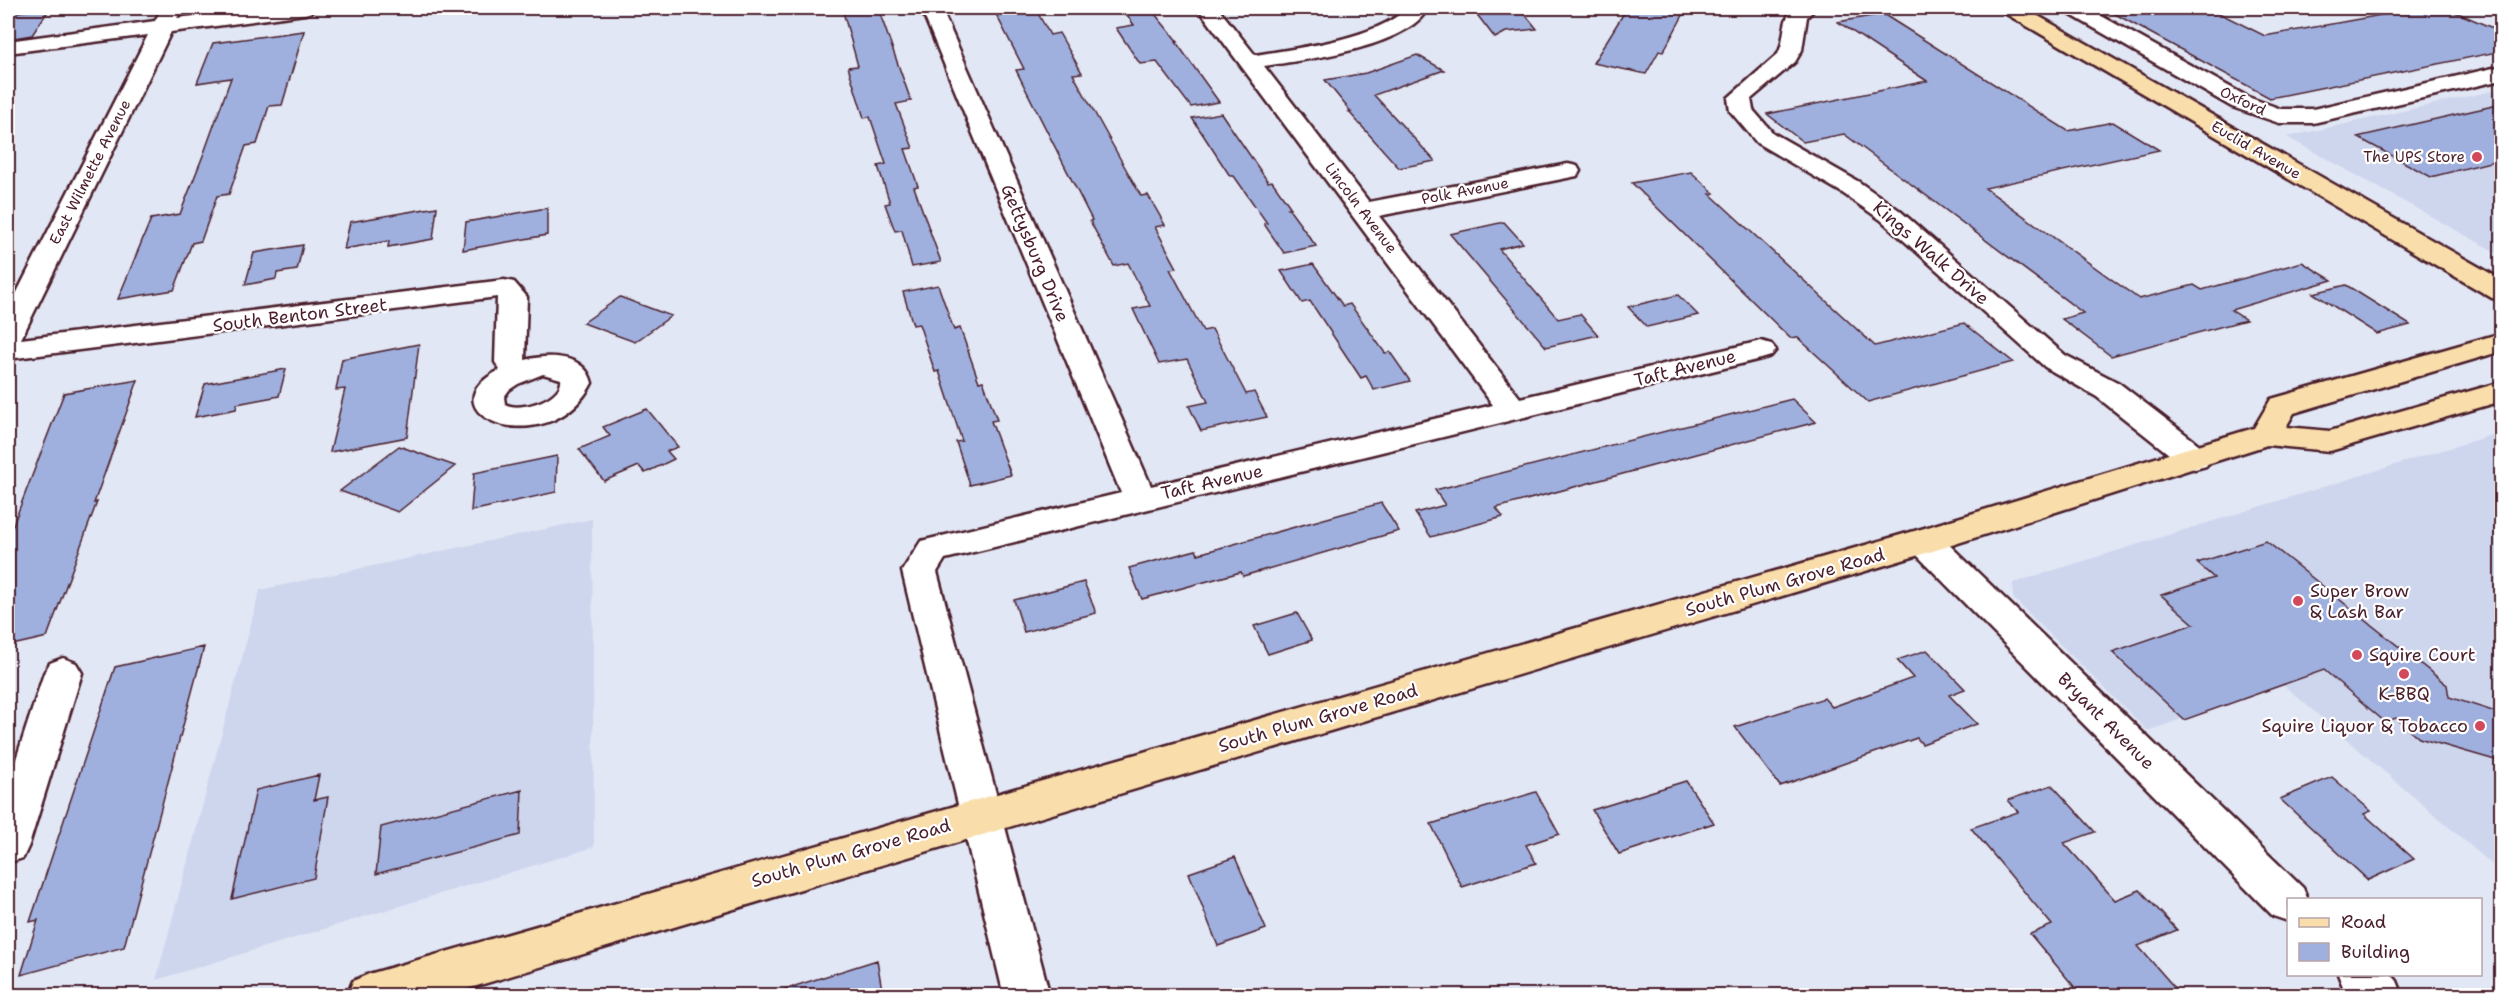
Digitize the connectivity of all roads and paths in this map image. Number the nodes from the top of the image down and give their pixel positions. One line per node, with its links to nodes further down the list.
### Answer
1 (305, 8): 8 (street)
2 (931, 8): 24 (street, Gettysburg Drive)
3 (1208, 8): 10 (street, Lincoln Avenue)
4 (1418, 8): 10 (street)
5 (1806, 8): 23 (street, Kings Walk Drive)
6 (2010, 8): 14 (main road, Euclid Avenue)
7 (2073, 8): 11 (street, Oxford)
8 (168, 17): 9 (street); 15 (street, East Wilmette Avenue)
9 (8, 47)
10 (1250, 62): 13 (street, Lincoln Avenue)
11 (2502, 72)
12 (1568, 171): 13 (street, Polk Avenue)
13 (1363, 211): 21 (street, Lincoln Avenue)
14 (2502, 292)
15 (8, 337)
16 (2502, 342): 22 (main road)
17 (8, 350): 19 (street, South Benton Street)
18 (1761, 350): 21 (street, Taft Avenue)
19 (516, 372)
20 (2502, 392): 22 (main road, South Plum Grove Road)
21 (1513, 410): 24 (street, Taft Avenue)
22 (2266, 435): 23 (main road, South Plum Grove Road)
23 (2195, 458): 25 (main road, South Plum Grove Road)
24 (1140, 499): 27 (street, Taft Avenue)
25 (1924, 541): 27 (main road, South Plum Grove Road); 29 (street, Bryant Avenue)
26 (63, 673): 28 (street)
27 (981, 815): 31 (main road, South Plum Grove Road); 33 (street, Taft Avenue)
28 (8, 845)
29 (2287, 901)
30 (2361, 976): 34 (street)
31 (419, 988): 32 (main road, South Plum Grove Road)
32 (369, 996)
33 (1027, 996)
34 (2381, 996)

